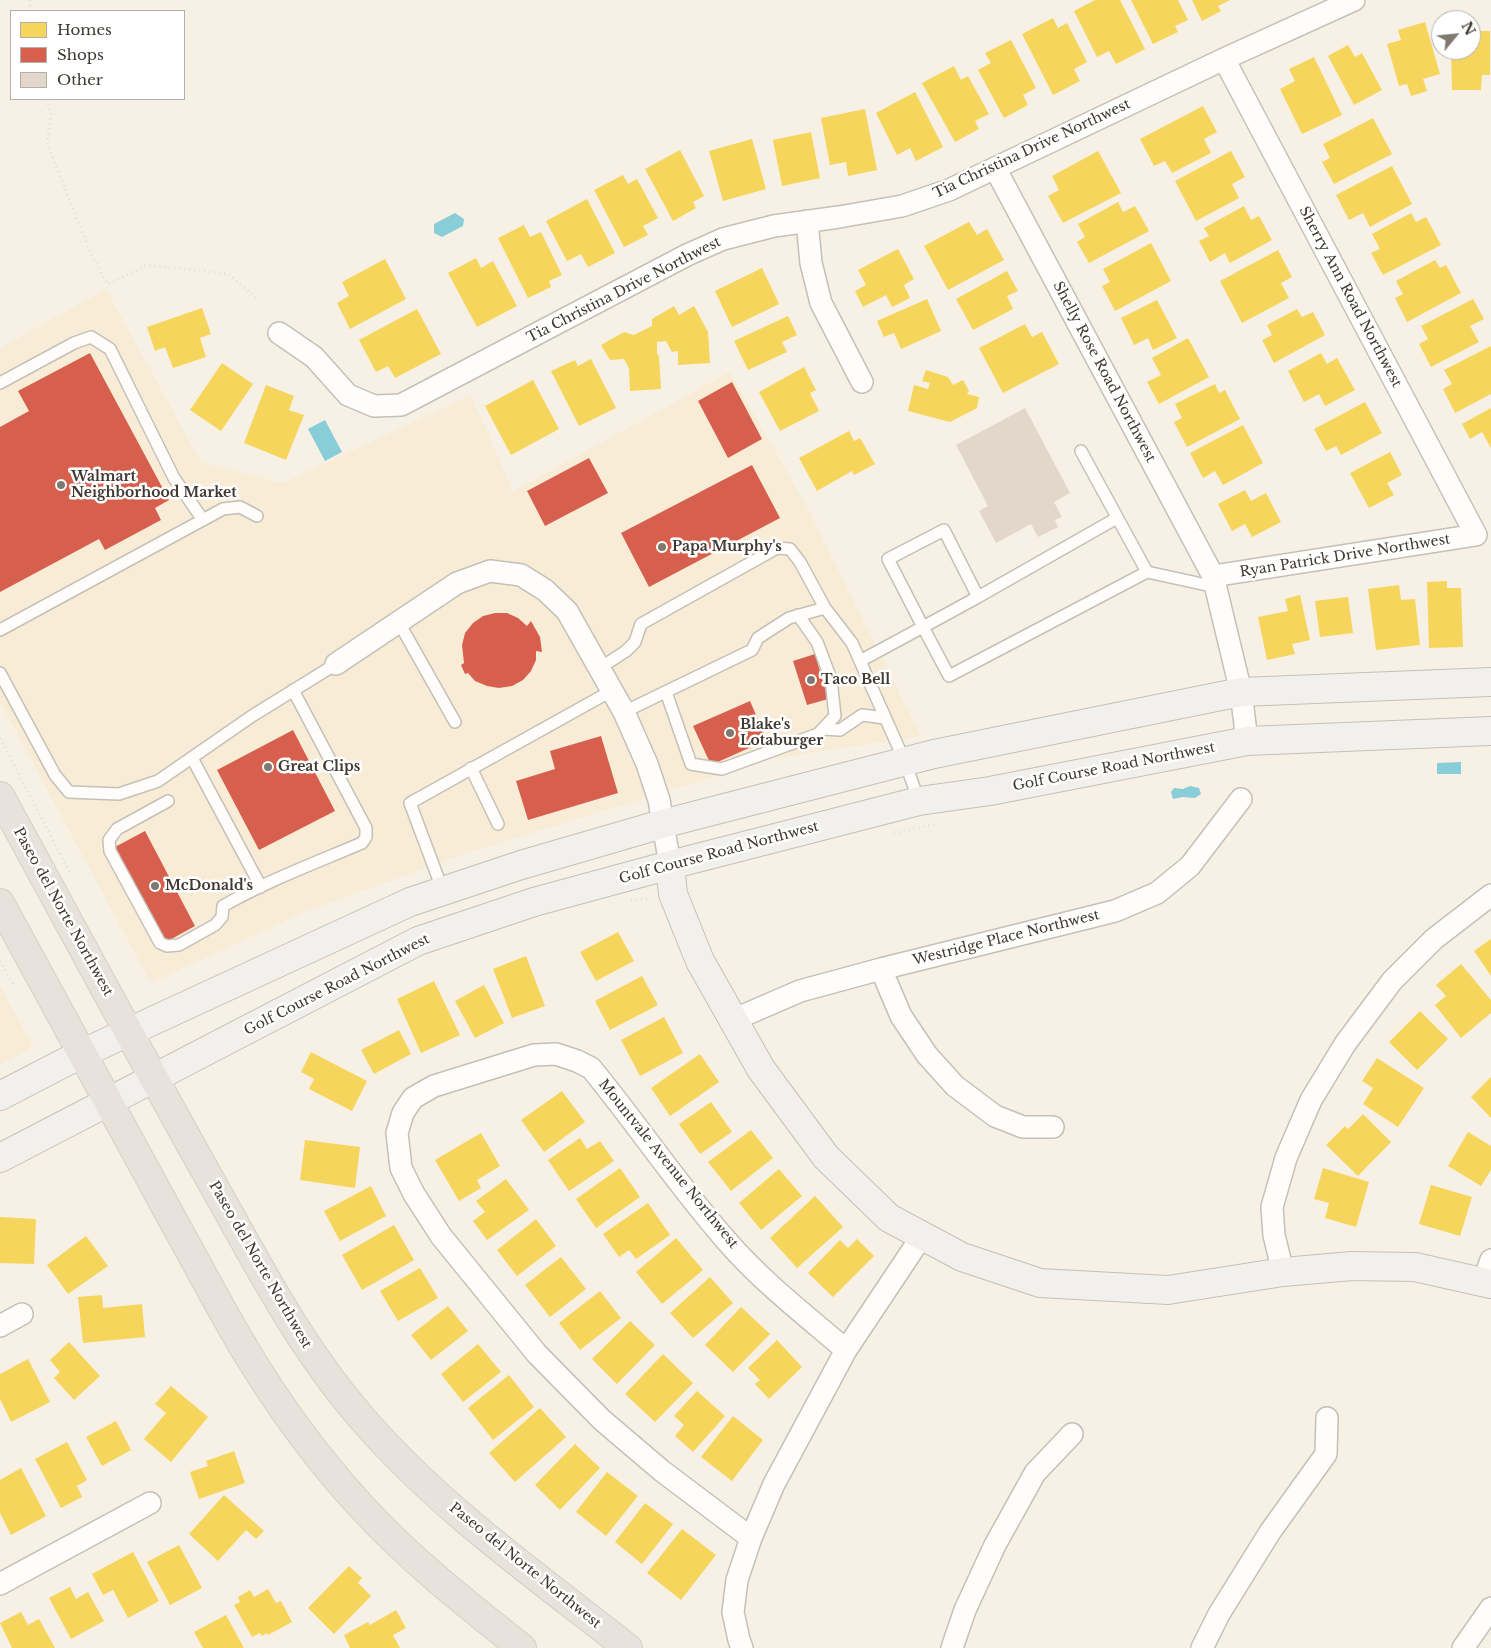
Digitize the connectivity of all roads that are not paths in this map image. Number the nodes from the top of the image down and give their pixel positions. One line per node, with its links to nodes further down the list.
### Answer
1 (1354, 0): 2 (street, Tia Christina Drive Northwest)
2 (1224, 59): 3 (street, Tia Christina Drive Northwest); 12 (street, Sherry Ann Road Northwest)
3 (995, 168): 4 (street, Tia Christina Drive Northwest); 14 (street, Shelly Rose Road Northwest)
4 (806, 222): 5 (street, Tia Christina Drive Northwest); 6 (street)
5 (279, 333)
6 (862, 382)
7 (0, 383): 11 (lane)
8 (1081, 451): 10 (lane)
9 (257, 516): 11 (lane)
10 (1118, 518): 13 (lane); 15 (lane)
11 (203, 520): 20 (lane)
12 (1476, 535): 14 (street, Ryan Patrick Drive Northwest)
13 (1147, 572): 14 (lane); 19 (lane)
14 (1215, 582): 29 (street)
15 (978, 597): 19 (lane); 19 (lane)
16 (825, 608): 17 (lane); 21 (lane); 23 (lane)
17 (798, 615): 28 (lane); 33 (lane)
18 (398, 621): 22 (street); 23 (street); 32 (lane)
19 (924, 627): 21 (lane)
20 (0, 630)
21 (860, 661): 31 (lane)
22 (336, 664): 26 (lane)
23 (600, 668): 27 (street)
24 (0, 673): 36 (lane)
25 (1491, 682): 29 (main road)
26 (293, 690): 36 (lane); 46 (lane)
27 (613, 690): 30 (street); 38 (lane)
28 (666, 692): 30 (lane); 33 (lane)
29 (1241, 692): 35 (street); 37 (main road)
30 (624, 712): 44 (street)
31 (885, 718): 33 (lane); 37 (lane)
32 (455, 722)
33 (823, 728)
34 (1491, 731): 35 (main road, Golf Course Road Northwest)
35 (1247, 740): 42 (main road, Golf Course Road Northwest)
36 (192, 758): 46 (lane)
37 (905, 762): 42 (lane); 44 (main road)
38 (471, 768): 43 (lane); 47 (lane)
39 (0, 796): 52 (main road, Paseo del Norte Northwest)
40 (1241, 799): 50 (street, Westridge Place Northwest)
41 (168, 801): 46 (lane)
42 (919, 801): 45 (main road, Golf Course Road Northwest)
43 (498, 824)
44 (662, 824): 45 (street); 47 (main road)
45 (670, 865): 51 (main road); 54 (main road, Golf Course Road Northwest)
46 (261, 888)
47 (443, 891): 52 (main road)
48 (1491, 895): 60 (street)
49 (0, 903): 53 (main road)
50 (881, 969): 51 (street, Westridge Place Northwest); 57 (street)
51 (733, 1020): 59 (main road)
52 (128, 1032): 53 (main road); 54 (main road, Paseo del Norte Northwest)
53 (81, 1054): 55 (main road); 56 (main road)
54 (153, 1078): 56 (main road, Golf Course Road Northwest); 72 (main road, Paseo del Norte Northwest)
55 (0, 1096)
56 (108, 1103): 58 (main road, Golf Course Road Northwest); 71 (main road)
57 (1053, 1128)
58 (0, 1158)
59 (922, 1236): 60 (main road); 64 (street)
60 (1283, 1272): 61 (main road)
61 (1488, 1275)
62 (22, 1314): 63 (street)
63 (0, 1326)
64 (846, 1350): 68 (street); 68 (street, Mountvale Avenue Northwest)
65 (1327, 1418): 75 (street)
66 (1072, 1434): 74 (street)
67 (150, 1503): 69 (street)
68 (751, 1538): 73 (street)
69 (0, 1584)
70 (1491, 1608): 76 (street)
71 (522, 1648)
72 (628, 1648)
73 (742, 1648)
74 (952, 1648)
75 (1202, 1648)
76 (1464, 1648)

